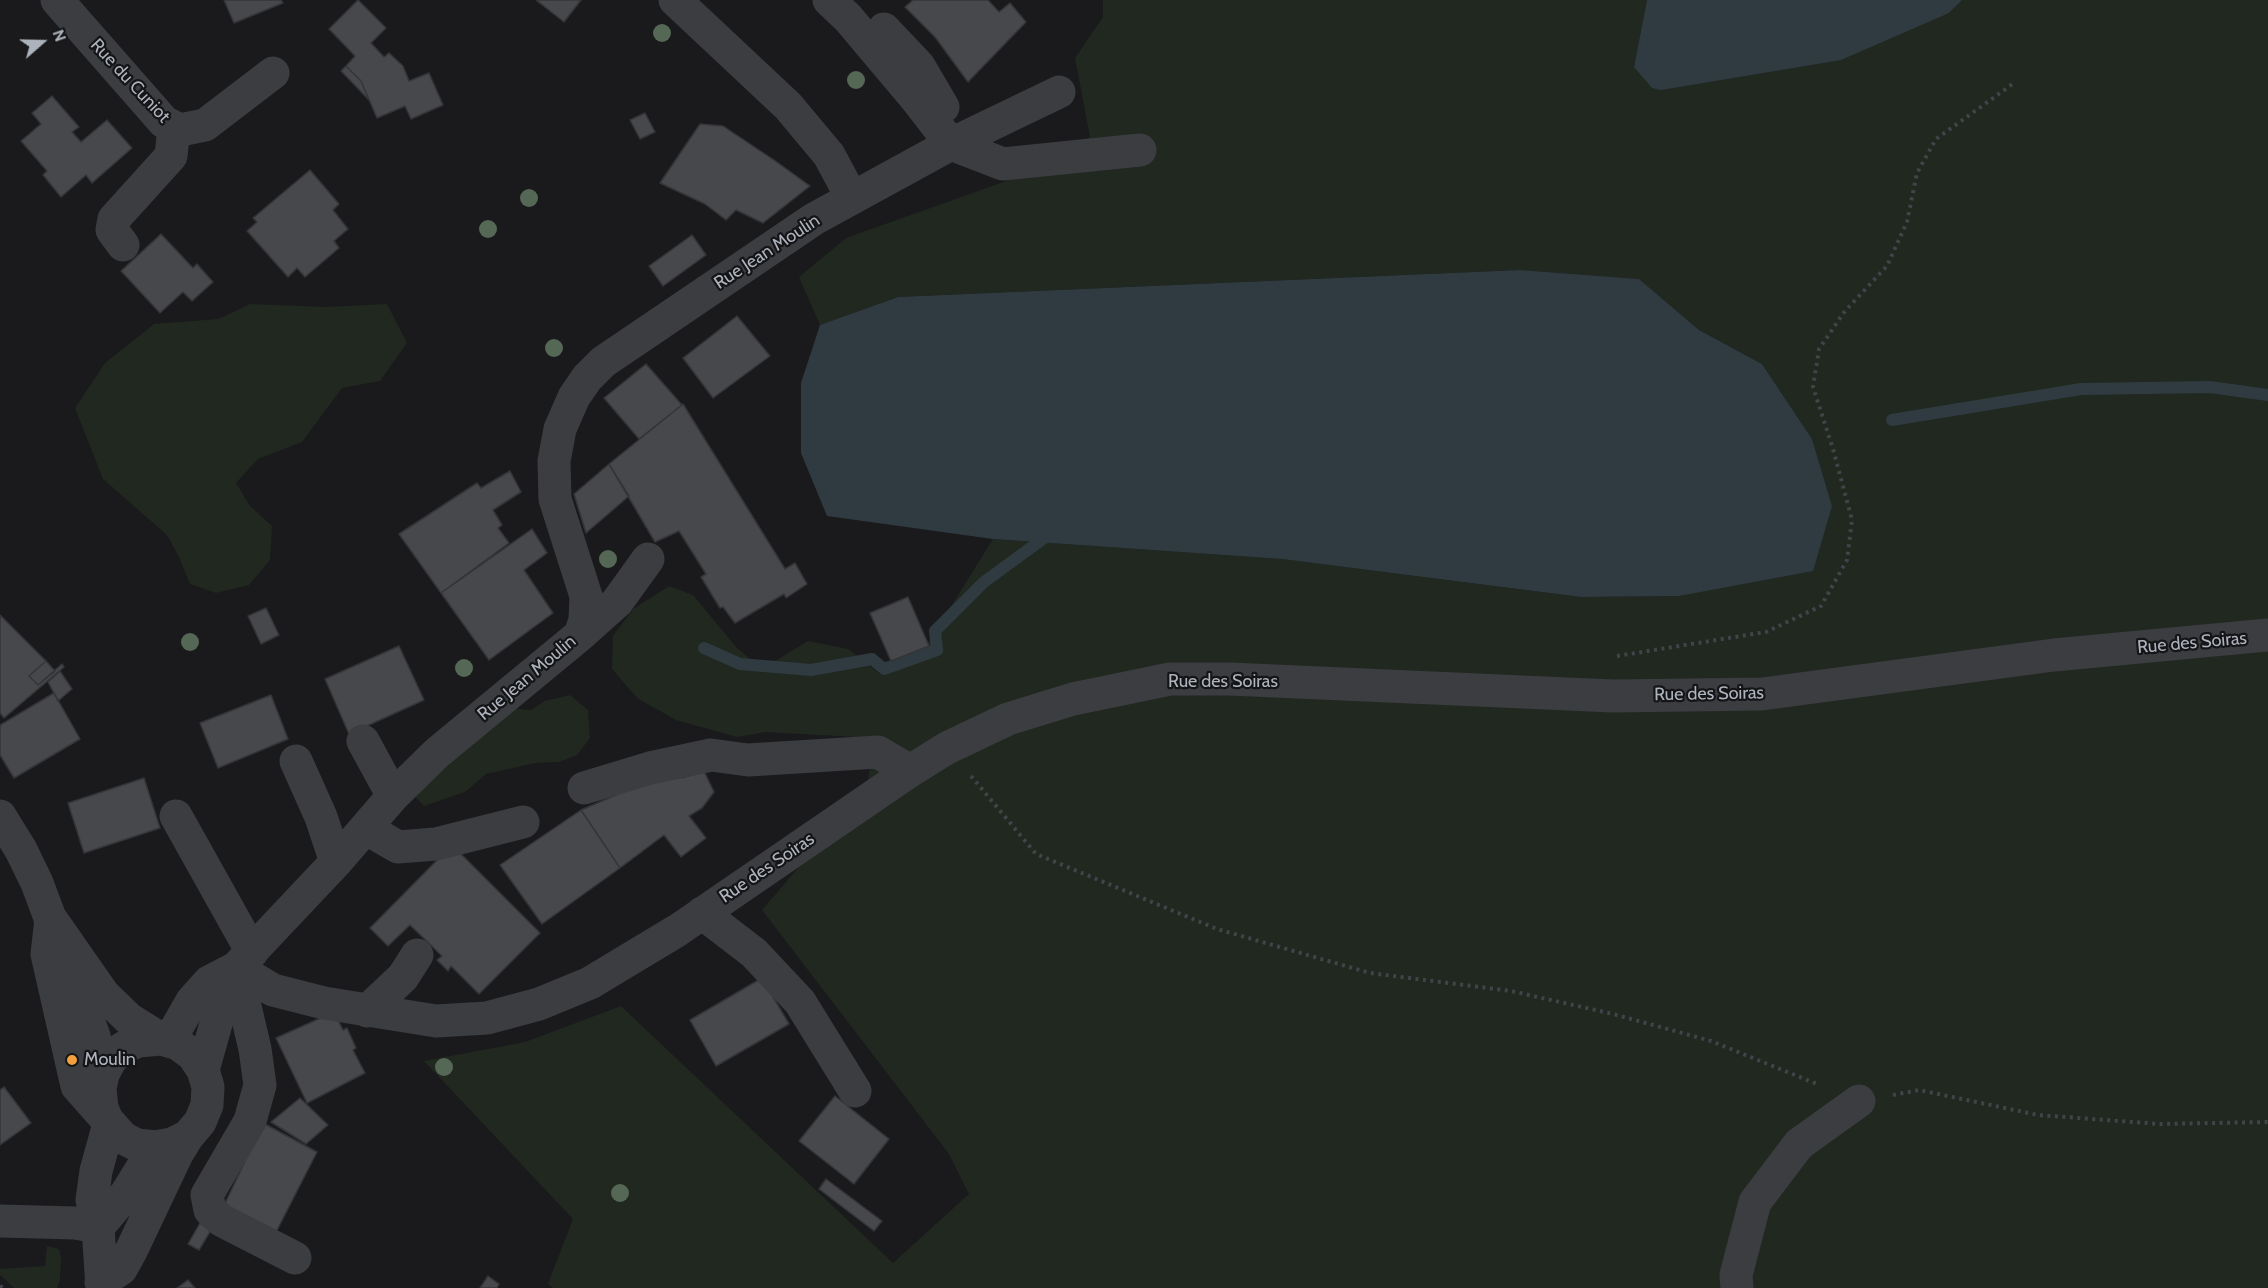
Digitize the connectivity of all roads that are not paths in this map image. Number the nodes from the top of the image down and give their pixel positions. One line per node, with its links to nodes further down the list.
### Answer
1 (675, 0): 10 (street)
2 (829, 0): 8 (street)
3 (857, 0): 8 (street)
4 (69, 4): 7 (street, Rue du Cuniot)
5 (273, 73): 7 (street, Rue du Cuniot)
6 (1059, 92): 8 (street, Rue Jean Moulin)
7 (174, 128): 11 (street)
8 (951, 144): 9 (street); 10 (street, Rue Jean Moulin)
9 (1140, 150)
10 (852, 198): 13 (street, Rue Jean Moulin)
11 (123, 245)
12 (648, 559): 13 (street)
13 (580, 635): 19 (street, Rue Jean Moulin)
14 (2268, 635): 17 (street, Rue des Soiras)
15 (363, 741): 19 (street)
16 (296, 761): 24 (street)
17 (910, 771): 18 (street); 25 (street, Rue des Soiras)
18 (584, 788)
19 (393, 796): 23 (street, Rue Jean Moulin)
20 (0, 816): 26 (street)
21 (176, 816): 28 (street)
22 (523, 822): 23 (street)
23 (367, 829): 24 (street, Rue Jean Moulin)
24 (336, 862): 28 (street, Rue Jean Moulin)
25 (702, 913): 29 (street, Rue des Soiras); 33 (street)
26 (51, 919): 30 (street); 32 (street); 35 (street)
27 (417, 955): 29 (street)
28 (244, 960): 29 (street, Rue des Soiras); 30 (street, Rue Jean Moulin); 31 (street, Rue Jean Moulin); 40 (street)
29 (367, 1011)
30 (165, 1040): 31 (street); 32 (street)
31 (203, 1070): 36 (street)
32 (103, 1074): 35 (street)
33 (855, 1091)
34 (1859, 1101): 42 (street)
35 (109, 1124): 37 (street); 39 (street)
36 (188, 1136): 37 (street); 41 (street)
37 (155, 1148): 39 (street)
38 (0, 1221): 39 (street)
39 (98, 1227): 41 (street)
40 (295, 1258)
41 (101, 1285)
42 (1737, 1288)

